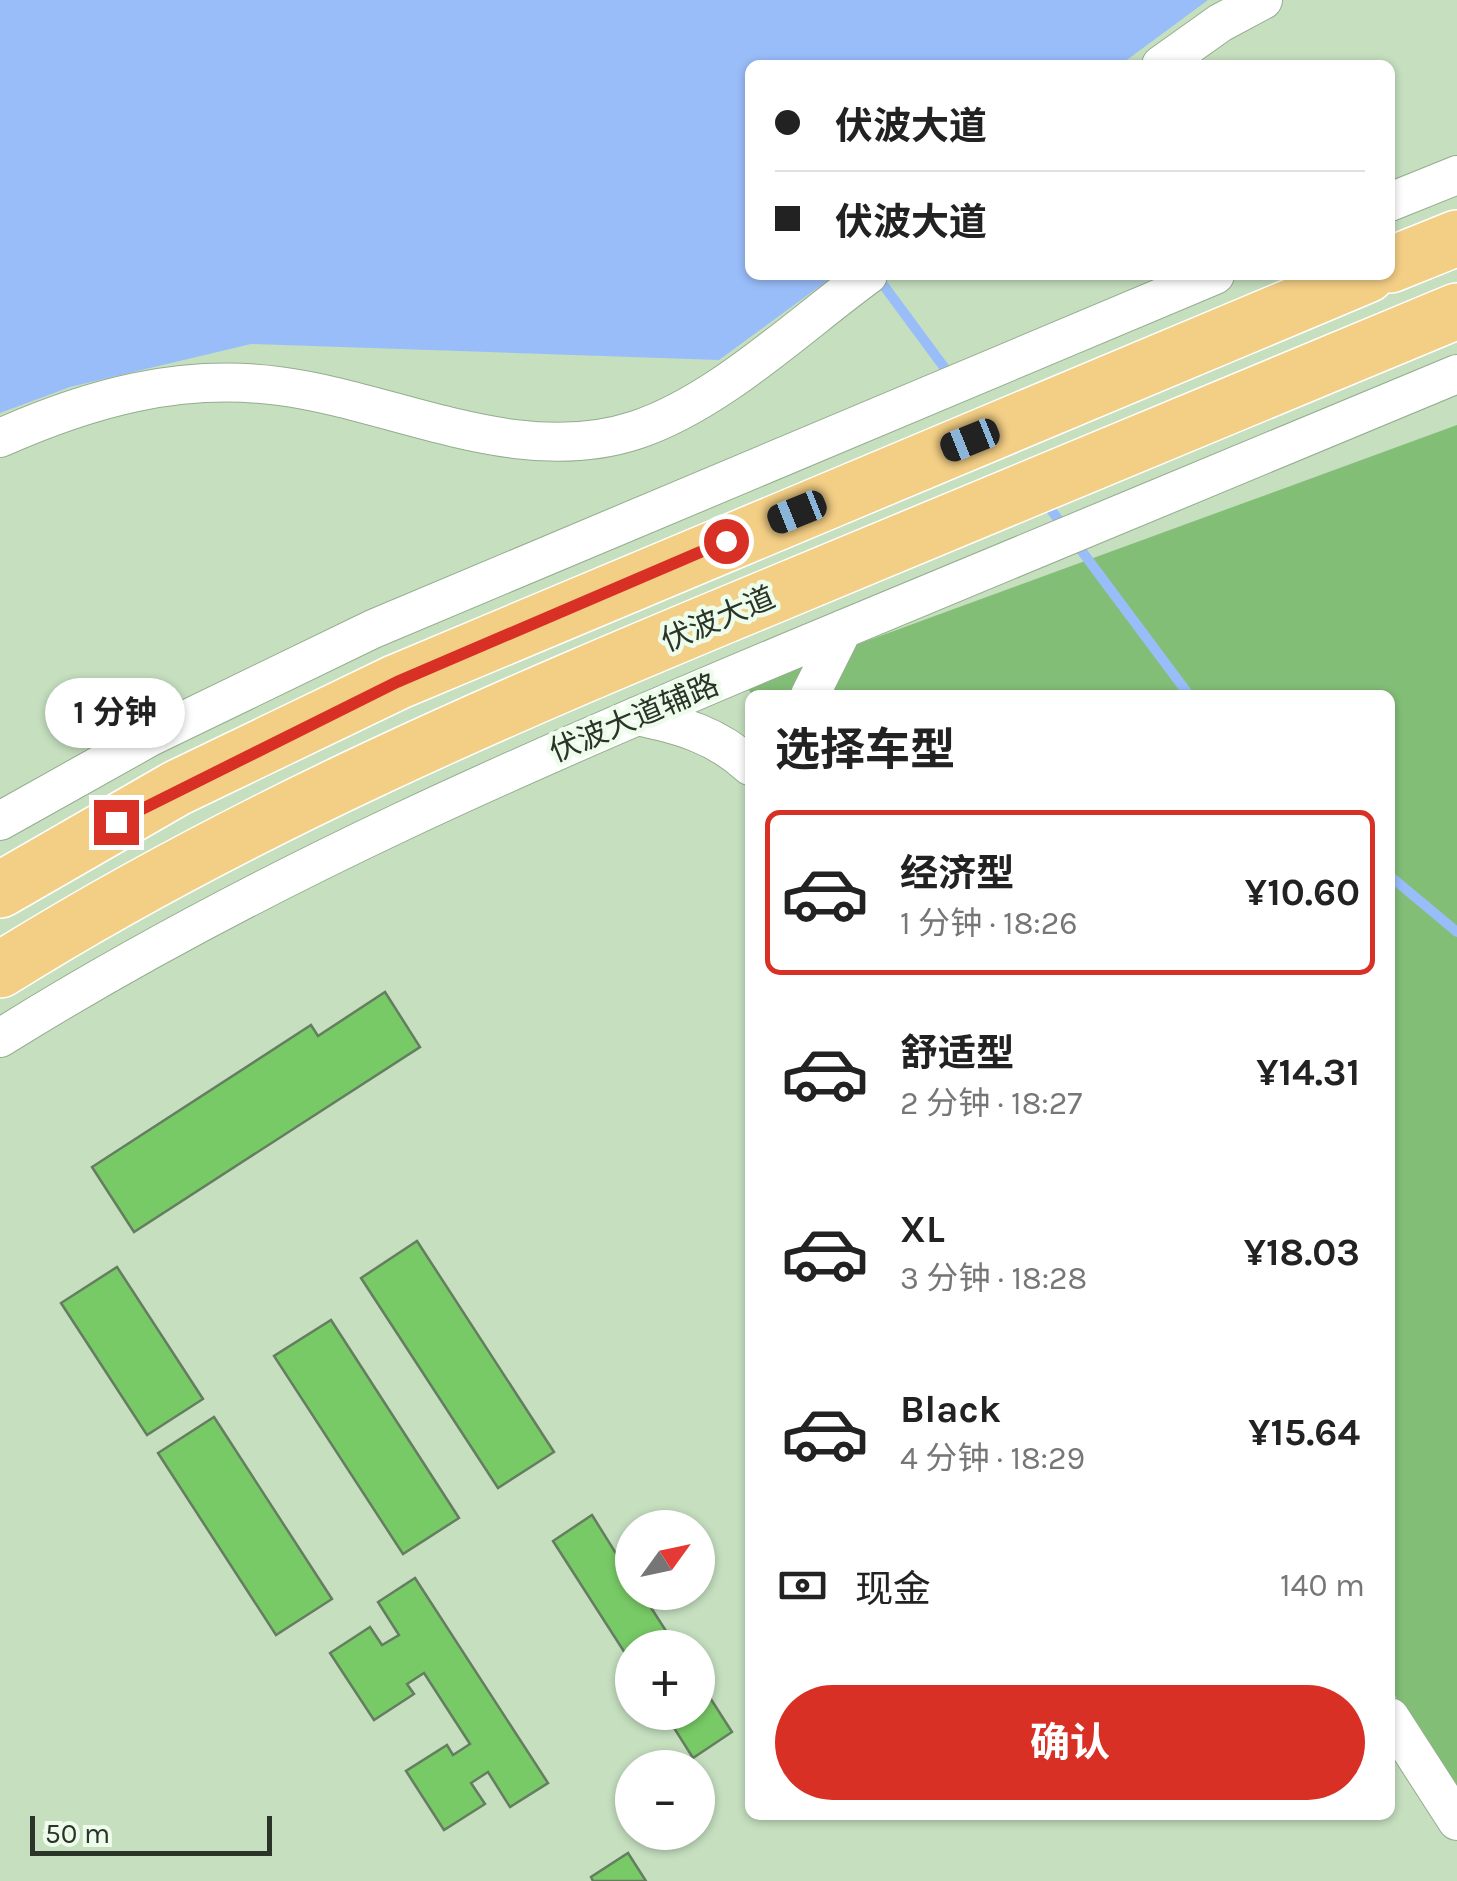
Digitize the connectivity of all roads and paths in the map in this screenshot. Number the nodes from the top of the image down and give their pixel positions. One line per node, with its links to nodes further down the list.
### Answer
1 (1262, 0): 2 (street)
2 (1168, 60)
3 (1457, 174): 4 (street)
4 (1395, 200)
5 (1457, 238): 6 (main road)
6 (1395, 264)
7 (1203, 280): 17 (street)
8 (1355, 280): 18 (main road)
9 (857, 283): 12 (street)
10 (1457, 311): 19 (main road, 伏波大道)
11 (1457, 374): 13 (street, 伏波大道辅路)
12 (0, 438)
13 (843, 629): 14 (street); 15 (street, 伏波大道辅路)
14 (812, 690)
15 (637, 716): 16 (street); 20 (street, 伏波大道辅路)
16 (745, 761)
17 (0, 821)
18 (0, 890)
19 (0, 970)
20 (0, 1038)
21 (1395, 1725): 22 (street)
22 (1457, 1820)

